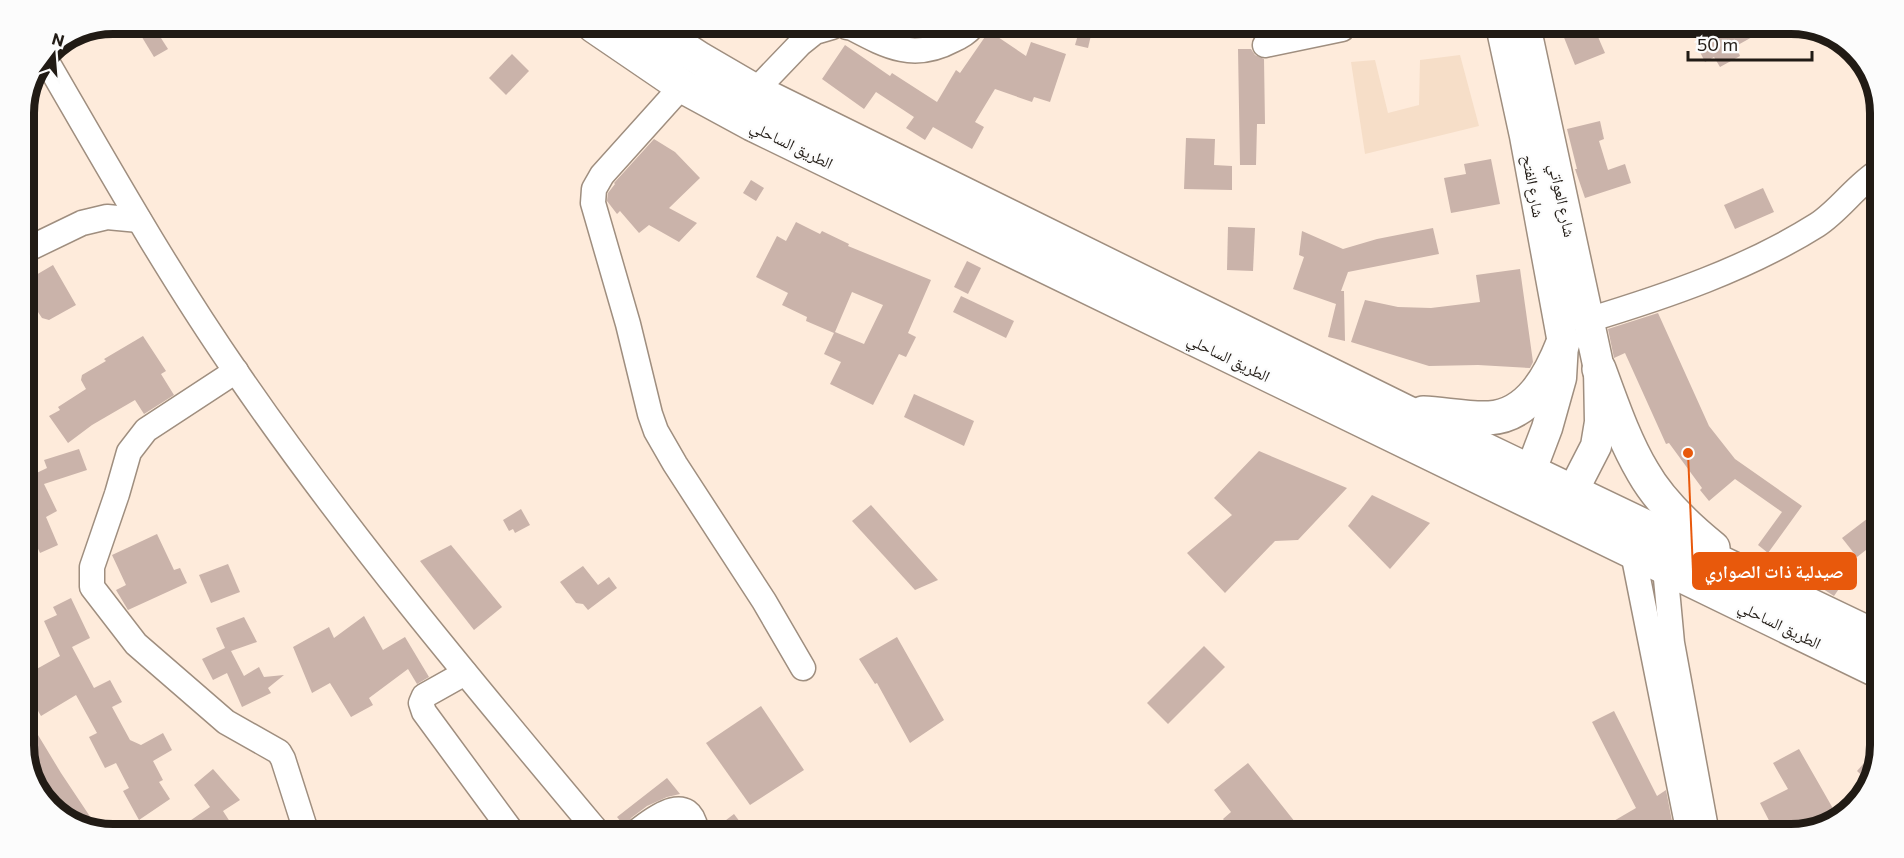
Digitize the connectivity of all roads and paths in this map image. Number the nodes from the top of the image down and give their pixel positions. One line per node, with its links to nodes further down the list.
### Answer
1 (606, 34): 11 (highway, الطريق الساحلي)
2 (661, 34): 12 (highway, الطريق الساحلي)
3 (812, 34): 12 (street)
4 (867, 34): 5 (street)
5 (966, 34)
6 (1318, 34): 9 (street)
7 (1507, 34): 16 (main road, شارع العواتي)
8 (1507, 34): 17 (main road, شارع الفتح)
9 (1265, 45)
10 (50, 67): 14 (street)
11 (682, 86): 21 (highway, الطريق الساحلي); 28 (street)
12 (755, 91): 20 (highway, الطريق الساحلي)
13 (1869, 178): 16 (street)
14 (139, 220): 15 (street); 19 (street)
15 (35, 246)
16 (1588, 320): 18 (main road, شارع العواتي)
17 (1563, 343): 20 (highway); 21 (main road, شارع الفتح)
18 (1599, 369): 22 (main road, شارع العواتي); 25 (highway)
19 (236, 371): 29 (street); 30 (street)
20 (1404, 411): 21 (highway, الطريق الساحلي)
21 (1526, 485): 22 (highway, الطريق الساحلي)
22 (1566, 504): 23 (highway, الطريق الساحلي); 25 (highway, الطريق الساحلي)
23 (1634, 553): 24 (highway, الطريق الساحلي); 35 (street)
24 (1665, 568): 27 (highway, الطريق الساحلي); 36 (street)
25 (1747, 576): 26 (highway, الطريق الساحلي)
26 (1870, 634)
27 (1870, 667)
28 (803, 669)
29 (465, 673): 31 (street); 32 (street)
30 (304, 824)
31 (506, 824)
32 (591, 824)
33 (655, 824): 34 (street)
34 (694, 824)
35 (1687, 824)
36 (1705, 824)

